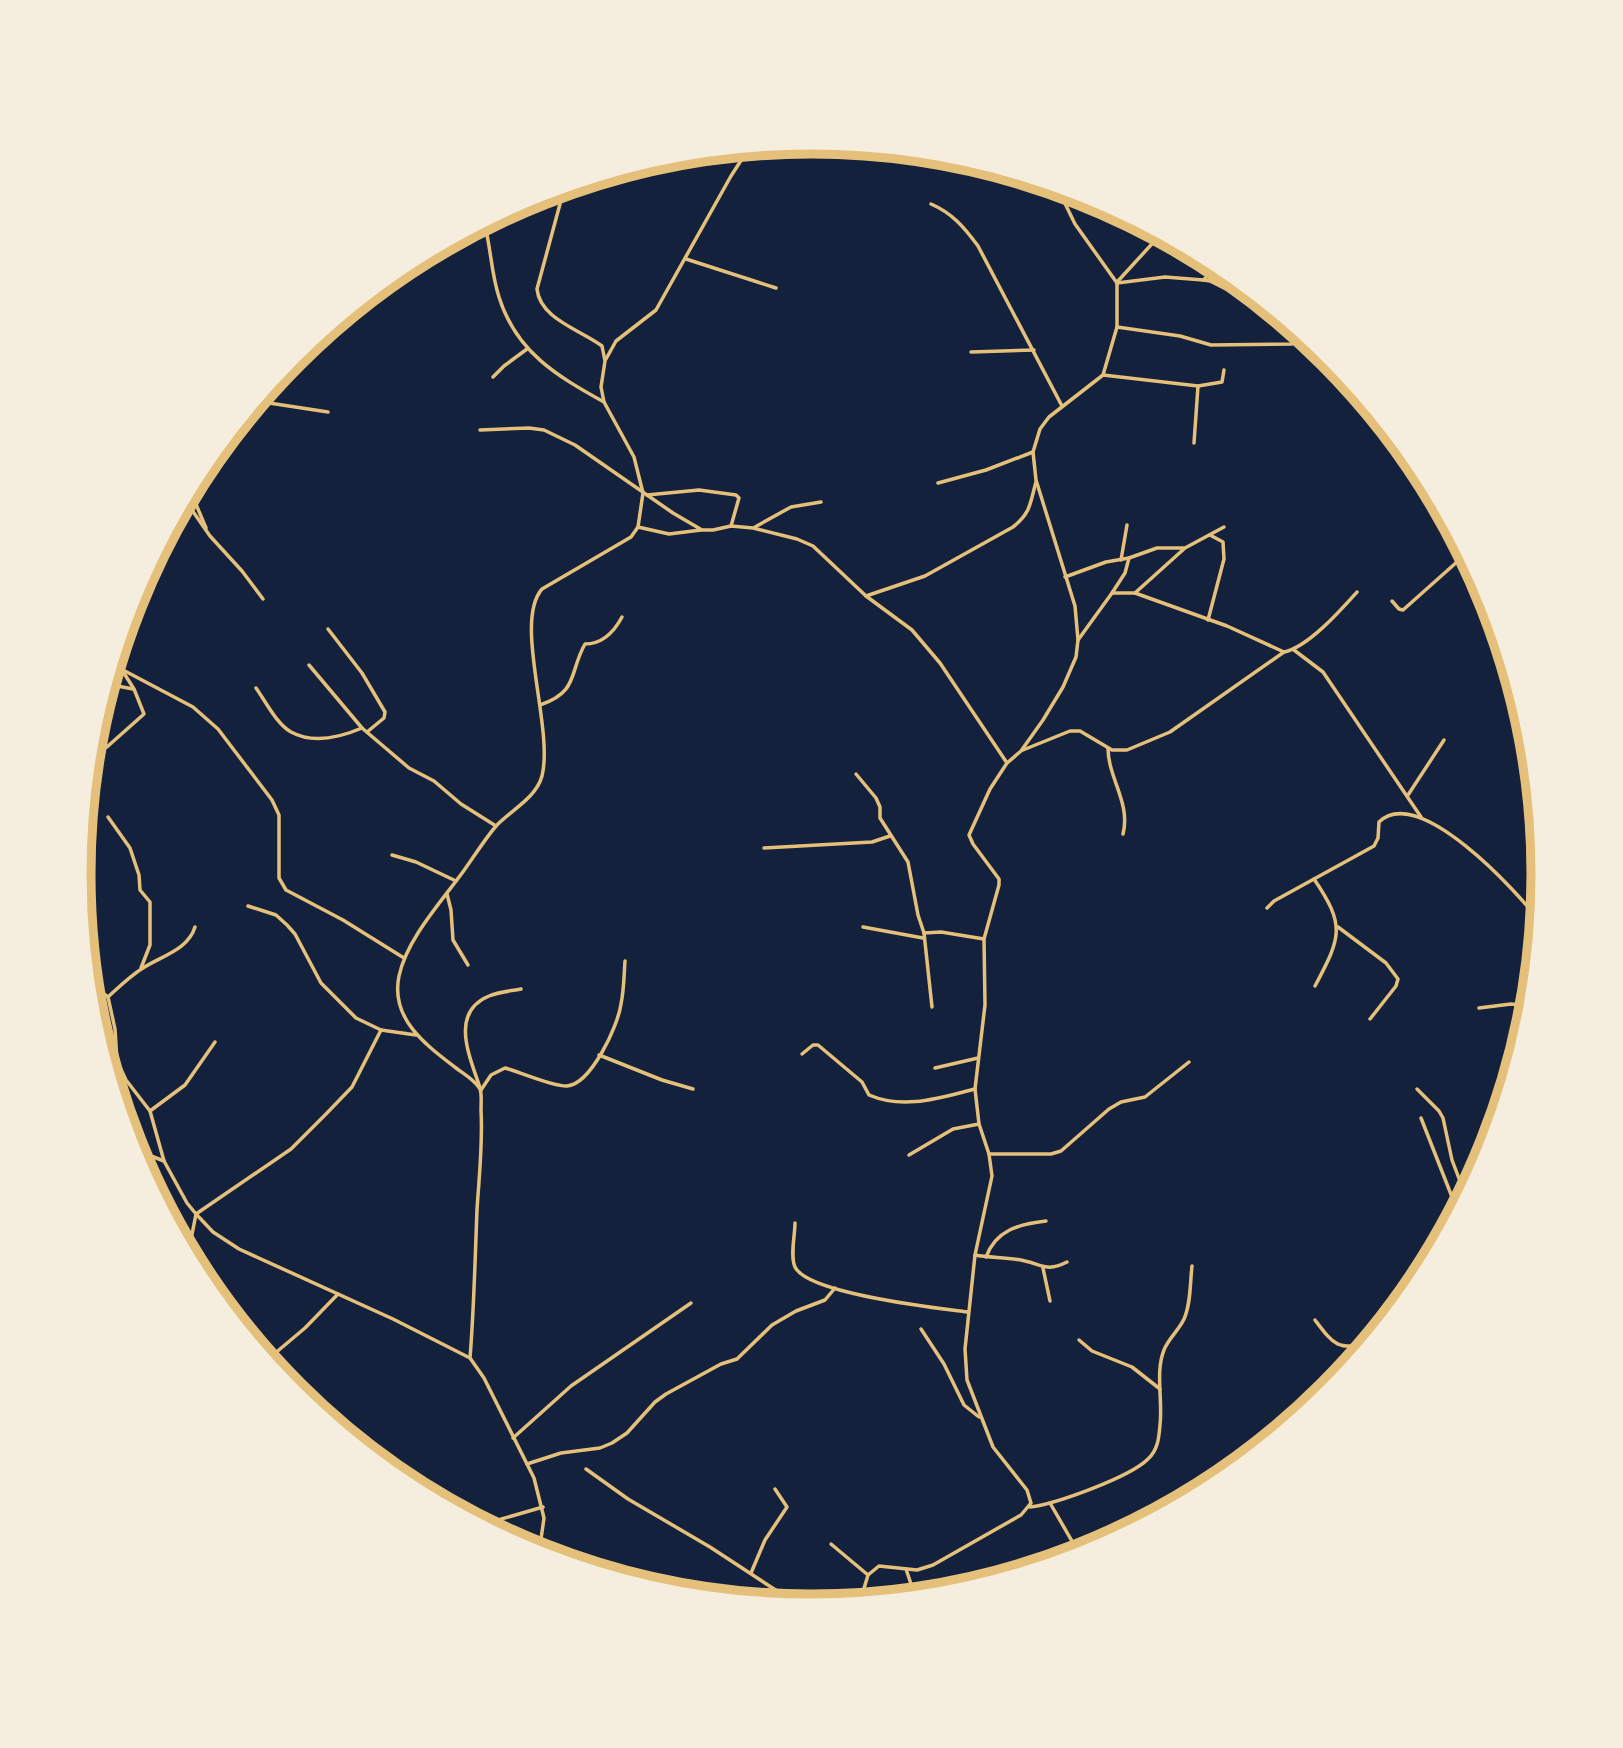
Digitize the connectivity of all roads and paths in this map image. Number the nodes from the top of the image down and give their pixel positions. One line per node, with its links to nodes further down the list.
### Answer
1 (744, 157): 7 (street)
2 (1063, 199): 10 (street)
3 (559, 200): 18 (street)
4 (931, 205): 16 (street)
5 (486, 232): 15 (street)
6 (1155, 241): 10 (street)
7 (686, 259): 11 (street); 18 (street)
8 (1210, 274): 9 (street)
9 (1203, 280): 10 (street); 12 (street)
10 (1117, 283): 13 (street)
11 (776, 288)
12 (1245, 299)
13 (1117, 327): 14 (street); 20 (street)
14 (1297, 342)
15 (527, 348): 21 (street); 23 (street)
16 (1034, 350): 17 (street); 25 (street)
17 (971, 352)
18 (605, 360): 23 (street)
19 (1224, 370): 22 (street)
20 (1103, 375): 22 (street); 25 (street)
21 (494, 377)
22 (1198, 386): 28 (street)
23 (604, 402): 32 (street)
24 (267, 403): 26 (street)
25 (1062, 406): 29 (street)
26 (328, 412)
27 (481, 430): 32 (street)
28 (1194, 443)
29 (1033, 452): 30 (street); 31 (street)
30 (1036, 480): 48 (street); 52 (street)
31 (938, 482)
32 (645, 494): 37 (street); 38 (street); 41 (street)
33 (195, 502): 43 (street)
34 (821, 502): 40 (street)
35 (191, 509): 43 (street)
36 (1127, 524): 47 (street)
37 (730, 526): 40 (street); 41 (street)
38 (638, 527): 41 (street); 66 (street)
39 (1224, 527): 42 (street)
40 (753, 528): 52 (street)
41 (702, 530)
42 (1210, 535): 44 (street); 56 (street)
43 (210, 536): 53 (street)
44 (1185, 548): 45 (street); 51 (street)
45 (1129, 558): 47 (street); 50 (street)
46 (1460, 559): 54 (street)
47 (1121, 560): 48 (street)
48 (1065, 577): 58 (street)
49 (1357, 592): 59 (street)
50 (1112, 593): 51 (street); 58 (street)
51 (1135, 593): 56 (street)
52 (866, 596): 72 (street)
53 (263, 599)
54 (1392, 601)
55 (622, 617): 66 (street)
56 (1208, 620): 60 (street)
57 (328, 629): 67 (street)
58 (1078, 640): 71 (street)
59 (1294, 650): 60 (street); 74 (street)
60 (1284, 652): 69 (street)
61 (309, 665): 67 (street)
62 (123, 670): 65 (street); 93 (street)
63 (117, 686): 65 (street)
64 (256, 688): 67 (street)
65 (134, 689): 70 (street)
66 (540, 705): 77 (street)
67 (364, 730): 77 (street)
68 (1444, 740): 74 (street)
69 (1108, 748): 71 (street); 78 (street)
70 (102, 750)
71 (1021, 751): 72 (street)
72 (1007, 763): 92 (street)
73 (856, 774): 79 (street)
74 (1408, 795): 76 (street)
75 (108, 817): 96 (street)
76 (1421, 817): 82 (street); 87 (street)
77 (496, 826): 83 (street)
78 (1123, 834)
79 (890, 836): 80 (street); 91 (street)
80 (764, 848)
81 (392, 855): 83 (street)
82 (1314, 879): 86 (street); 90 (street)
83 (456, 881): 84 (street)
84 (447, 894): 93 (street); 95 (street)
85 (247, 906): 105 (street)
86 (1267, 908)
87 (1530, 910)
88 (195, 927): 96 (street)
89 (863, 927): 91 (street)
90 (1338, 927): 97 (street); 104 (street)
91 (923, 935): 92 (street); 102 (street)
92 (984, 939): 110 (street)
93 (404, 958): 106 (street)
94 (625, 961): 108 (street)
95 (468, 965)
96 (141, 968): 100 (street)
97 (1315, 986)
98 (521, 989): 116 (street)
99 (101, 992): 100 (street)
100 (107, 997): 117 (street)
101 (1520, 1005): 103 (street)
102 (932, 1007)
103 (1479, 1008)
104 (1370, 1019)
105 (381, 1030): 106 (street); 126 (street)
106 (416, 1035): 116 (street)
107 (215, 1042): 117 (street)
108 (599, 1055): 113 (street); 116 (street)
109 (802, 1055): 114 (street)
110 (978, 1058): 112 (street); 114 (street)
111 (1189, 1062): 120 (street)
112 (935, 1068)
113 (693, 1089)
114 (975, 1089): 119 (street)
115 (1417, 1089): 124 (street)
116 (481, 1090): 145 (street)
117 (150, 1111): 123 (street)
118 (1420, 1118): 125 (street)
119 (979, 1124): 120 (street); 122 (street)
120 (989, 1154): 130 (street)
121 (148, 1155): 123 (street)
122 (909, 1155)
123 (164, 1161): 126 (street)
124 (1461, 1185)
125 (1454, 1201)
126 (196, 1214): 129 (street); 136 (street)
127 (1046, 1221): 131 (street)
128 (795, 1223): 135 (street)
129 (191, 1239)
130 (975, 1255): 131 (street); 139 (street)
131 (986, 1257): 134 (street)
132 (1067, 1262): 134 (street)
133 (1192, 1266): 146 (street)
134 (1042, 1268): 137 (street)
135 (835, 1288): 139 (street); 149 (street)
136 (338, 1294): 144 (street); 145 (street)
137 (1050, 1301)
138 (691, 1303): 148 (street)
139 (968, 1312): 147 (street)
140 (1315, 1320): 143 (street)
141 (921, 1329): 147 (street)
142 (1079, 1340): 146 (street)
143 (1355, 1347)
144 (274, 1354)
145 (470, 1358): 148 (street)
146 (1161, 1389): 152 (street)
147 (981, 1418): 154 (street)
148 (513, 1438): 149 (street)
149 (527, 1464): 153 (street)
150 (586, 1469): 160 (street)
151 (775, 1489): 160 (street)
152 (1050, 1503): 154 (street); 158 (street)
153 (542, 1507): 155 (street); 156 (street)
154 (1030, 1507): 159 (street)
155 (496, 1521)
156 (541, 1542)
157 (831, 1544): 161 (street)
158 (1074, 1545)
159 (906, 1570): 161 (street); 162 (street)
160 (751, 1573): 163 (street)
161 (868, 1575): 164 (street)
162 (915, 1587)
163 (781, 1593)
164 (863, 1593)

